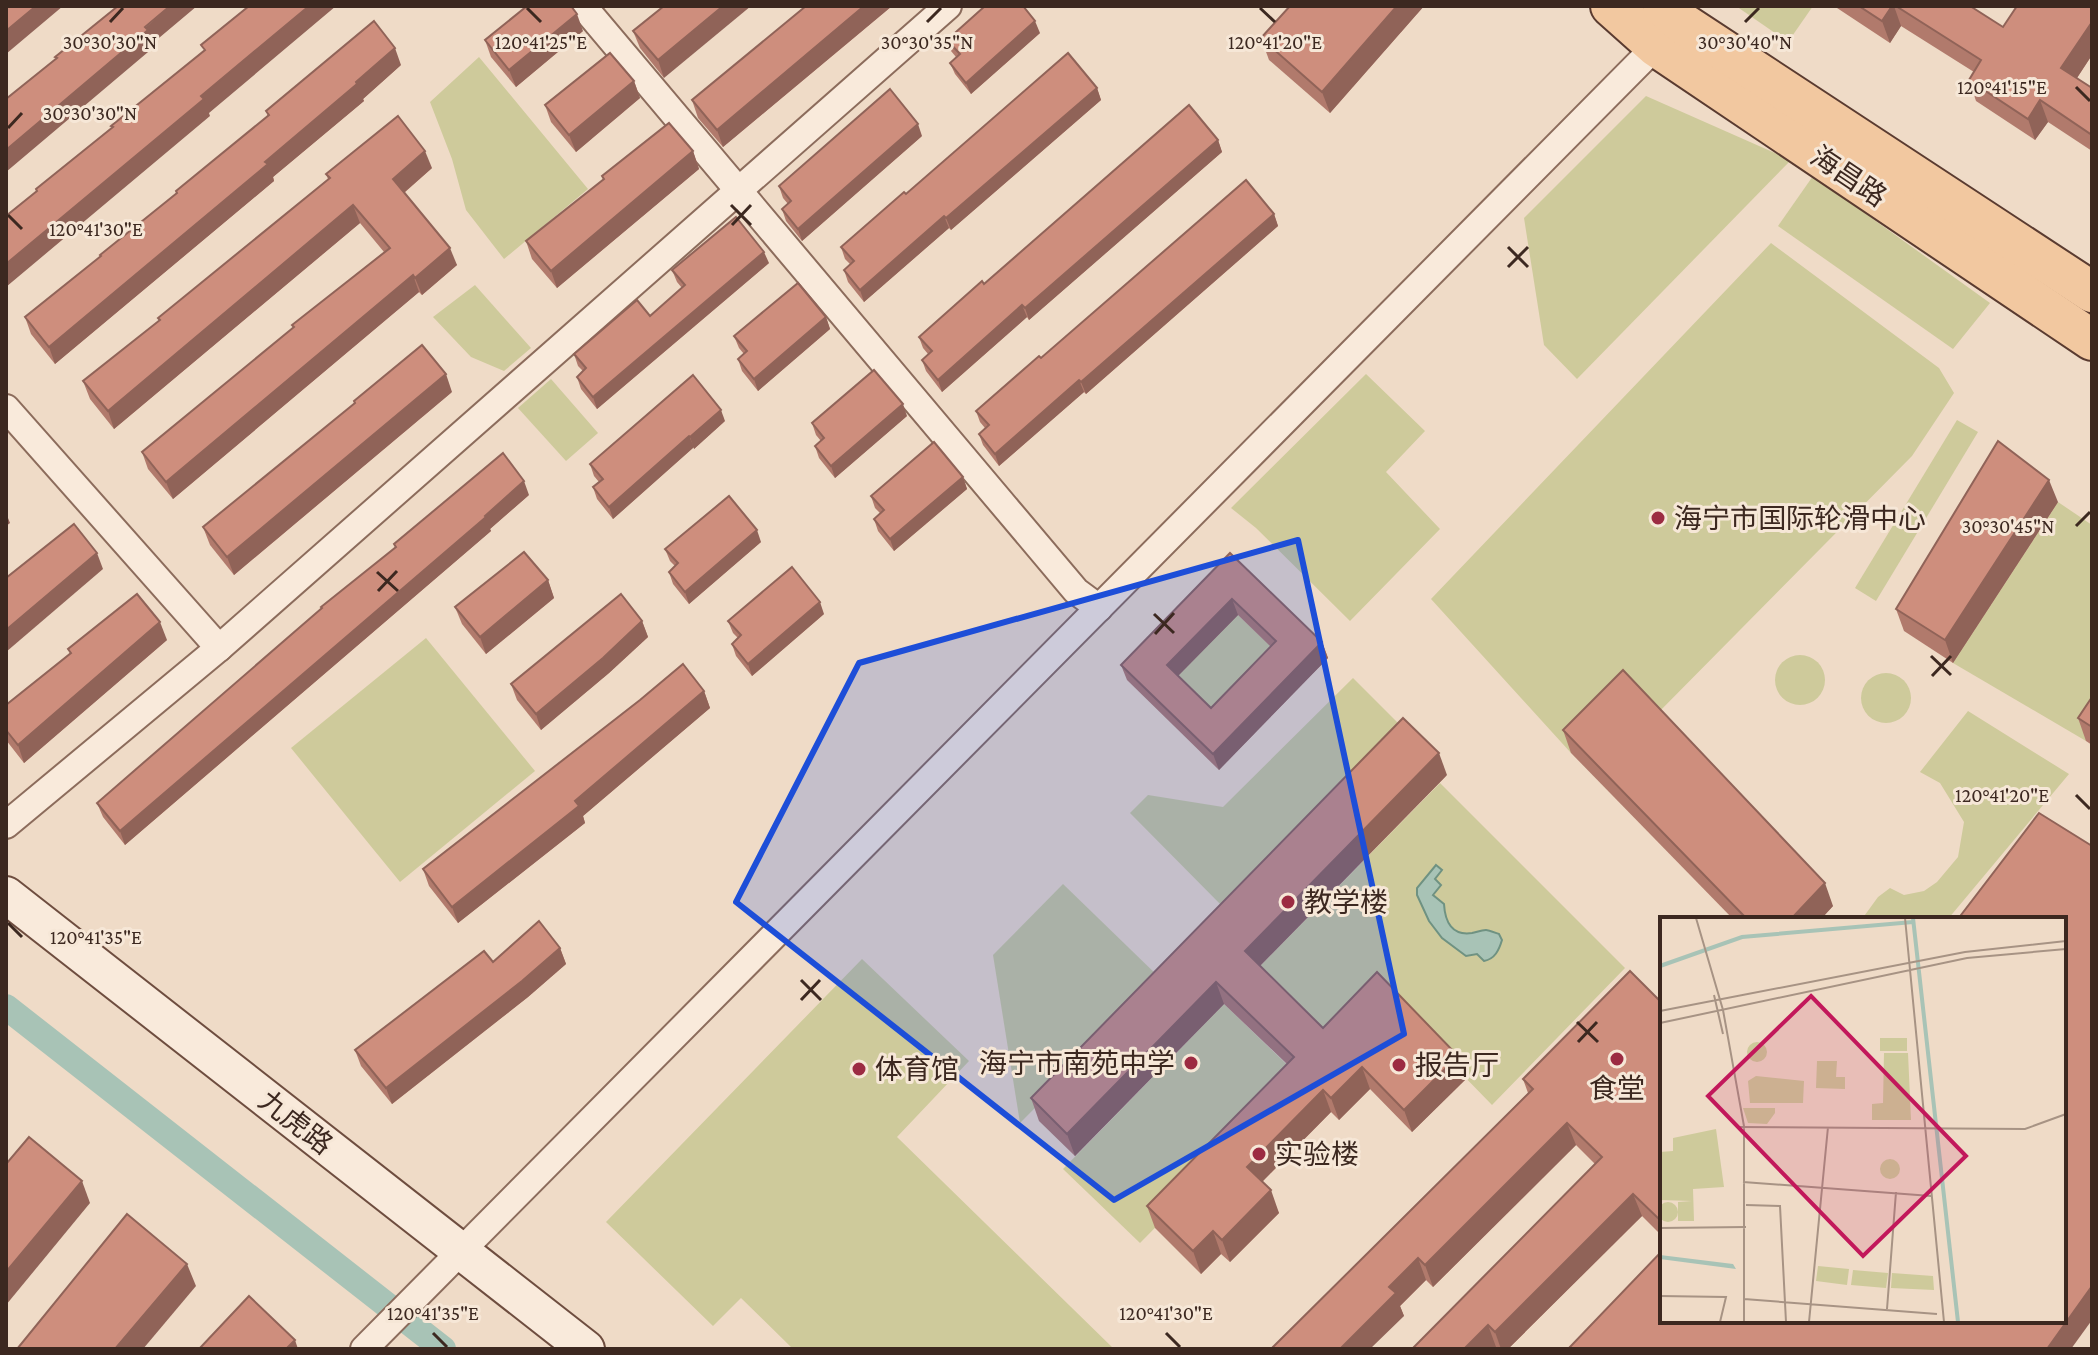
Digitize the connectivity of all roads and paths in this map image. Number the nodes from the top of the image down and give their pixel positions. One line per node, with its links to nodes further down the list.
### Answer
1 (583, 6): 5 (street)
2 (948, 6): 5 (street)
3 (1611, 6): 4 (main road, 海昌路)
4 (1672, 20): 6 (main road, 海昌路); 7 (main road, 海昌路); 9 (street)
5 (739, 190): 9 (street); 10 (street)
6 (2092, 292)
7 (2092, 340)
8 (6, 408): 10 (street)
9 (1099, 608): 13 (street)
10 (219, 648): 11 (street)
11 (6, 825)
12 (6, 895): 13 (street, 九虎路)
13 (448, 1262): 14 (street); 15 (street, 九虎路)
14 (364, 1349)
15 (586, 1349)

